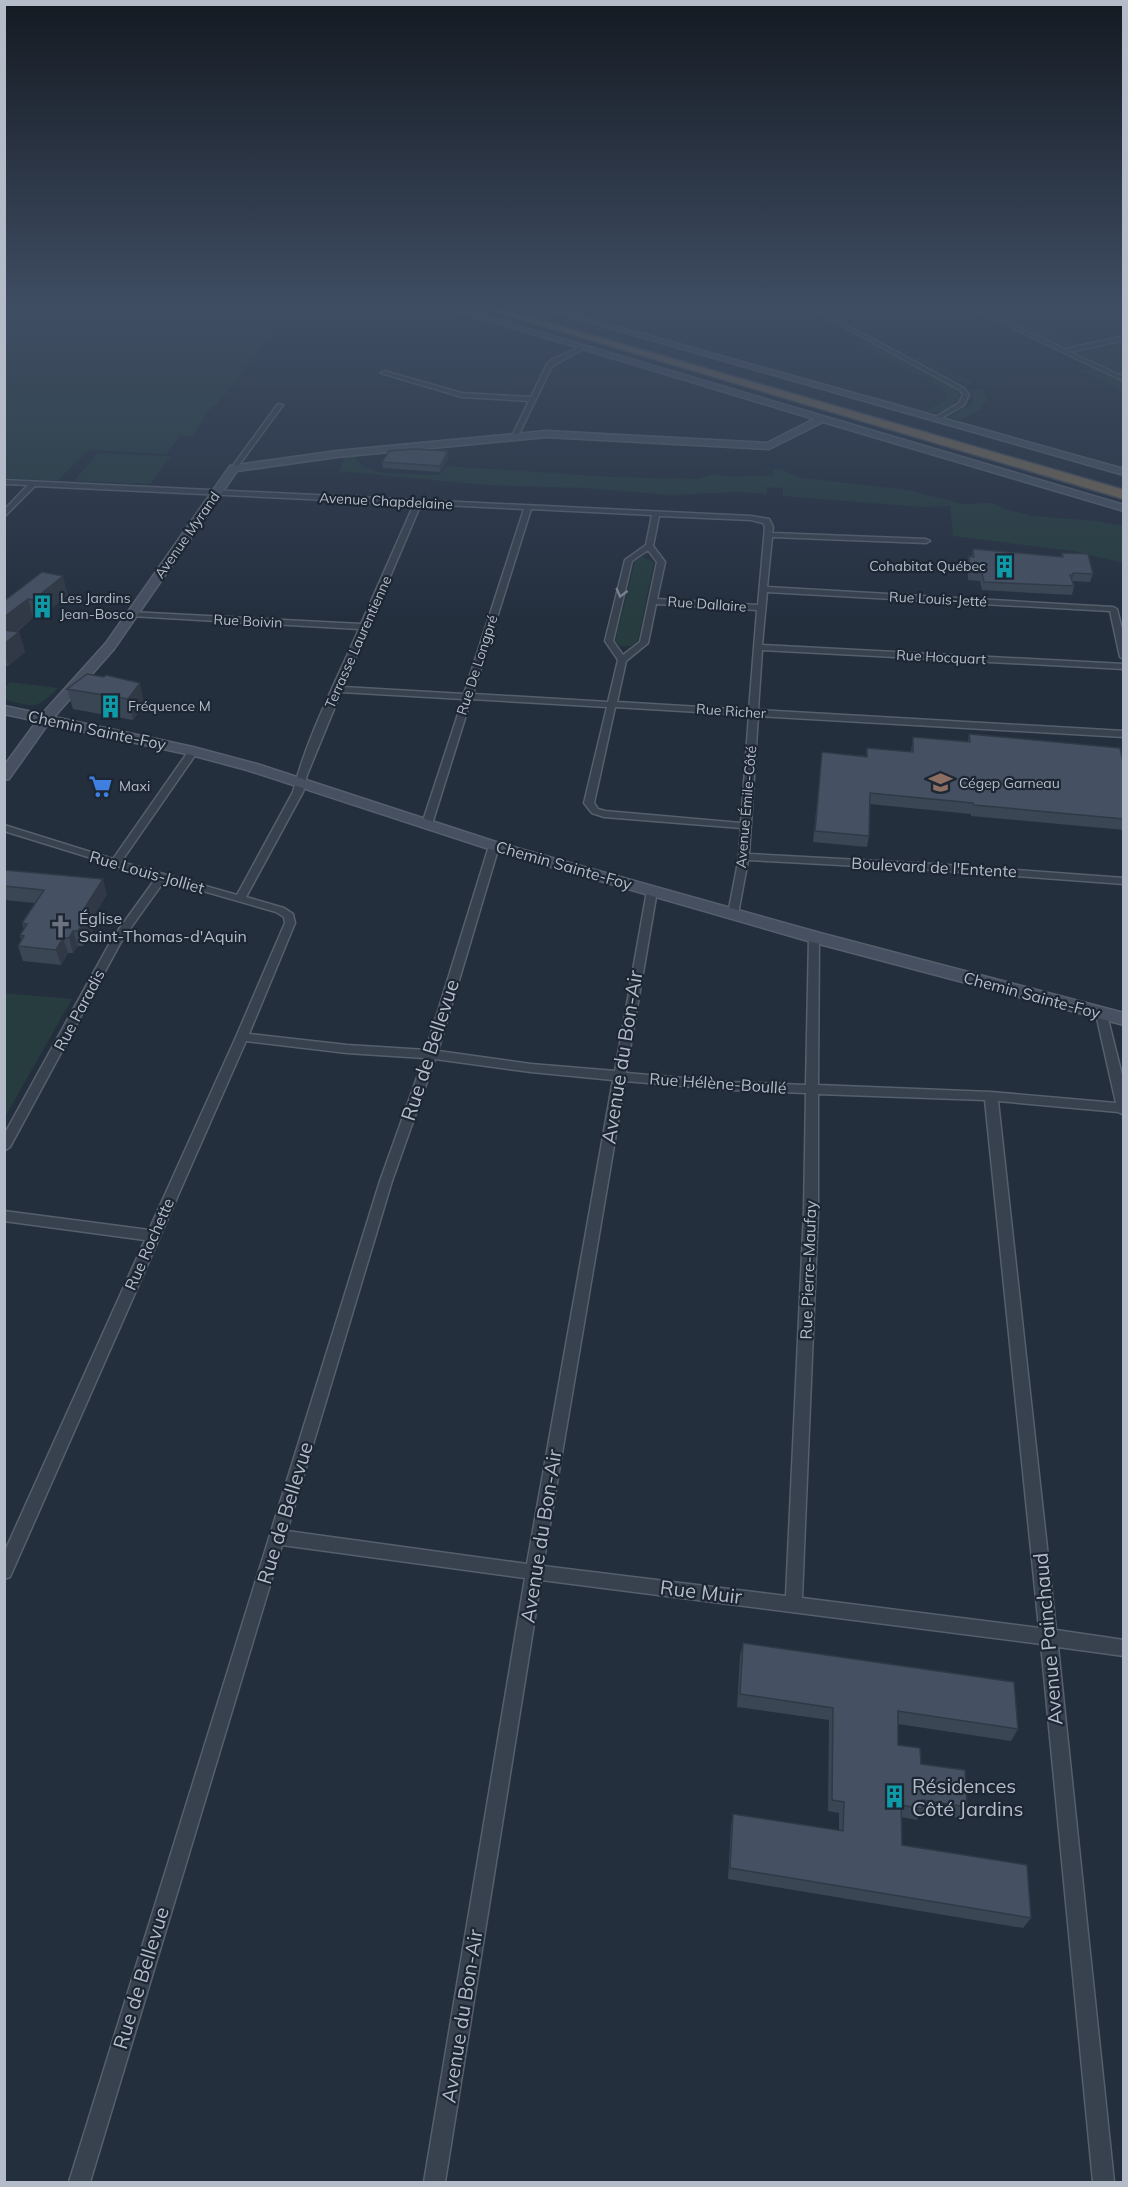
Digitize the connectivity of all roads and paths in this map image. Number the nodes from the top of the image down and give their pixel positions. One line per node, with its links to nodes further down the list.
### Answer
1 (274, 413): 11 (street, Avenue Myrand)
2 (526, 413): 10 (street)
3 (806, 413): 8 (street)
4 (851, 413): 17 (highway)
5 (872, 413): 15 (highway)
6 (915, 413): 9 (street)
7 (947, 413): 9 (street)
8 (823, 418): 10 (street); 20 (street)
9 (936, 419): 12 (street)
10 (515, 436): 11 (street)
11 (234, 468): 16 (street, Avenue Myrand)
12 (1124, 472)
13 (4, 482): 14 (street, Avenue Chapdelaine)
14 (33, 483): 16 (street, Avenue Chapdelaine); 22 (street)
15 (1124, 484)
16 (217, 492): 18 (street, Avenue Chapdelaine); 30 (street, Avenue Myrand)
17 (1124, 495)
18 (418, 502): 19 (street, Avenue Chapdelaine); 31 (street, Terrasse Laurentienne)
19 (528, 507): 21 (street, Avenue Chapdelaine); 37 (street, Rue De Longpré)
20 (1124, 508)
21 (656, 513): 23 (street, Avenue Chapdelaine); 26 (street)
22 (4, 515)
23 (766, 521): 24 (street, Avenue Émile-Côté)
24 (768, 535): 25 (street); 27 (street, Avenue Émile-Côté)
25 (926, 542)
26 (649, 546): 28 (street); 34 (street, one-way to 34)
27 (763, 590): 29 (street, Avenue Émile-Côté); 33 (street, Rue Louis-Jetté)
28 (652, 601): 29 (street, Rue Dallaire); 34 (street)
29 (761, 608): 32 (street, Avenue Émile-Côté)
30 (131, 614): 31 (street, Rue Boivin); 41 (street, Avenue Myrand)
31 (364, 627): 36 (street, Terrasse Laurentienne)
32 (758, 647): 35 (street, Rue Hocquart); 40 (street, Avenue Émile-Côté)
33 (1124, 657)
34 (622, 660): 38 (street)
35 (1124, 667)
36 (338, 689): 37 (street, Rue Richer); 45 (street, Terrasse Laurentienne)
37 (467, 696): 38 (street, Rue Richer); 46 (street, Rue De Longpré)
38 (612, 704): 40 (street, Rue Richer); 47 (street)
39 (4, 710): 41 (street, Chemin Sainte-Foy)
40 (754, 713): 42 (street, Rue Richer); 47 (street, Avenue Émile-Côté)
41 (45, 719): 43 (street, Chemin Sainte-Foy); 44 (street, Avenue Myrand)
42 (1124, 734)
43 (193, 751): 45 (street, Chemin Sainte-Foy); 51 (street)
44 (4, 776)
45 (300, 783): 46 (street, Chemin Sainte-Foy); 55 (street)
46 (427, 824): 49 (street, Chemin Sainte-Foy)
47 (746, 826): 50 (street, Avenue Émile-Côté)
48 (4, 828): 51 (street, Rue Louis-Jolliet)
49 (494, 846): 54 (street, Chemin Sainte-Foy); 62 (street, Rue de Bellevue)
50 (744, 857): 53 (street, Boulevard de l'Entente); 56 (street, Avenue Émile-Côté)
51 (115, 864): 52 (street, Rue Louis-Jolliet)
52 (162, 876): 55 (street, Rue Louis-Jolliet); 67 (street, Rue Paradis)
53 (1124, 881)
54 (652, 891): 56 (street, Chemin Sainte-Foy); 63 (street, Avenue du Bon-Air)
55 (240, 899): 57 (street, Rue Louis-Jolliet)
56 (733, 914): 58 (street, Chemin Sainte-Foy)
57 (288, 916): 61 (street, Rue Rochette)
58 (814, 937): 59 (street, Chemin Sainte-Foy); 64 (street, Rue Pierre-Maufay)
59 (1102, 1014): 60 (street, Chemin Sainte-Foy); 66 (street)
60 (1124, 1019)
61 (242, 1037): 62 (street, Rue Hélène-Boullé); 69 (street, Rue Rochette)
62 (431, 1054): 63 (street, Rue Hélène-Boullé); 70 (street, Rue de Bellevue)
63 (618, 1076): 64 (street, Rue Hélène-Boullé); 72 (street, Avenue du Bon-Air)
64 (812, 1089): 65 (street, Rue Hélène-Boullé); 73 (street, Rue Pierre-Maufay)
65 (991, 1096): 66 (street, Rue Hélène-Boullé); 74 (street, Avenue Painchaud)
66 (1123, 1109)
67 (4, 1148)
68 (4, 1216): 69 (street)
69 (152, 1236): 71 (street, Rue Rochette)
70 (278, 1537): 72 (street, Rue Muir); 76 (street, Rue de Bellevue)
71 (4, 1572)
72 (534, 1572): 73 (street, Rue Muir); 77 (street, Avenue du Bon-Air)
73 (794, 1603): 74 (street, Rue Muir)
74 (1049, 1638): 75 (street, Rue Muir); 78 (street, Avenue Painchaud)
75 (1124, 1648)
76 (79, 2182)
77 (434, 2182)
78 (1104, 2182)

